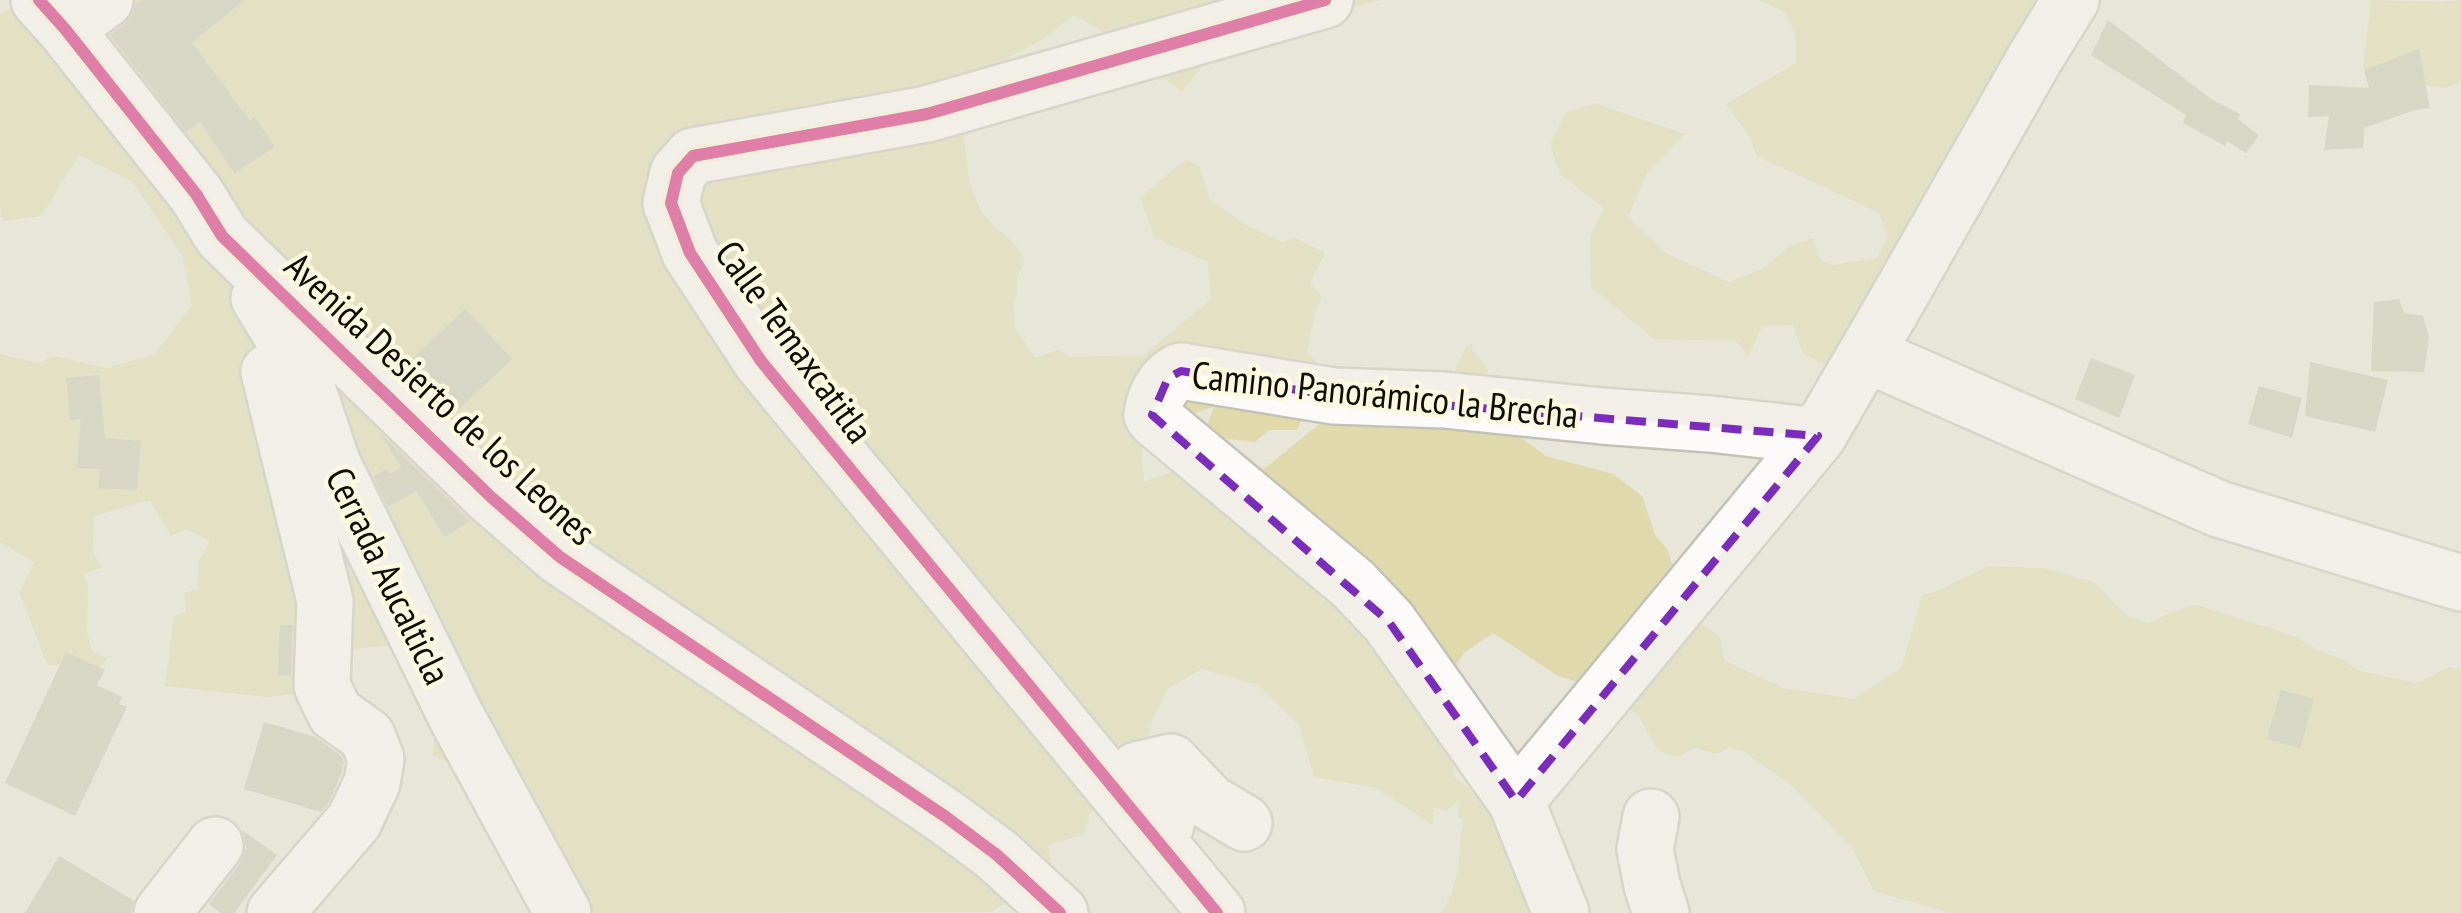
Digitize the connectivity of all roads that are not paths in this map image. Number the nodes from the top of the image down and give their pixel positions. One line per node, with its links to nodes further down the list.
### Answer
1 (1326, 0): 12 (street, Calle Temaxcatitla)
2 (2071, 0): 5 (street)
3 (70, 10): 4 (street, Avenida Desierto de los Leones)
4 (222, 236): 14 (street); 15 (street, Cerrada Aucalticla); 16 (street, Avenida Desierto de los Leones)
5 (1866, 354): 6 (street); 7 (street)
6 (1818, 436): 8 (street); 8 (street, Camino Panorámico la Brecha)
7 (2461, 583)
8 (1516, 801): 17 (street, Camino Panorámico la Brecha)
9 (1651, 817): 18 (street)
10 (1244, 823): 12 (street)
11 (215, 845): 13 (street)
12 (1204, 906)
13 (162, 913)
14 (275, 913)
15 (563, 913)
16 (1060, 913)
17 (1562, 913)
18 (1661, 913)

